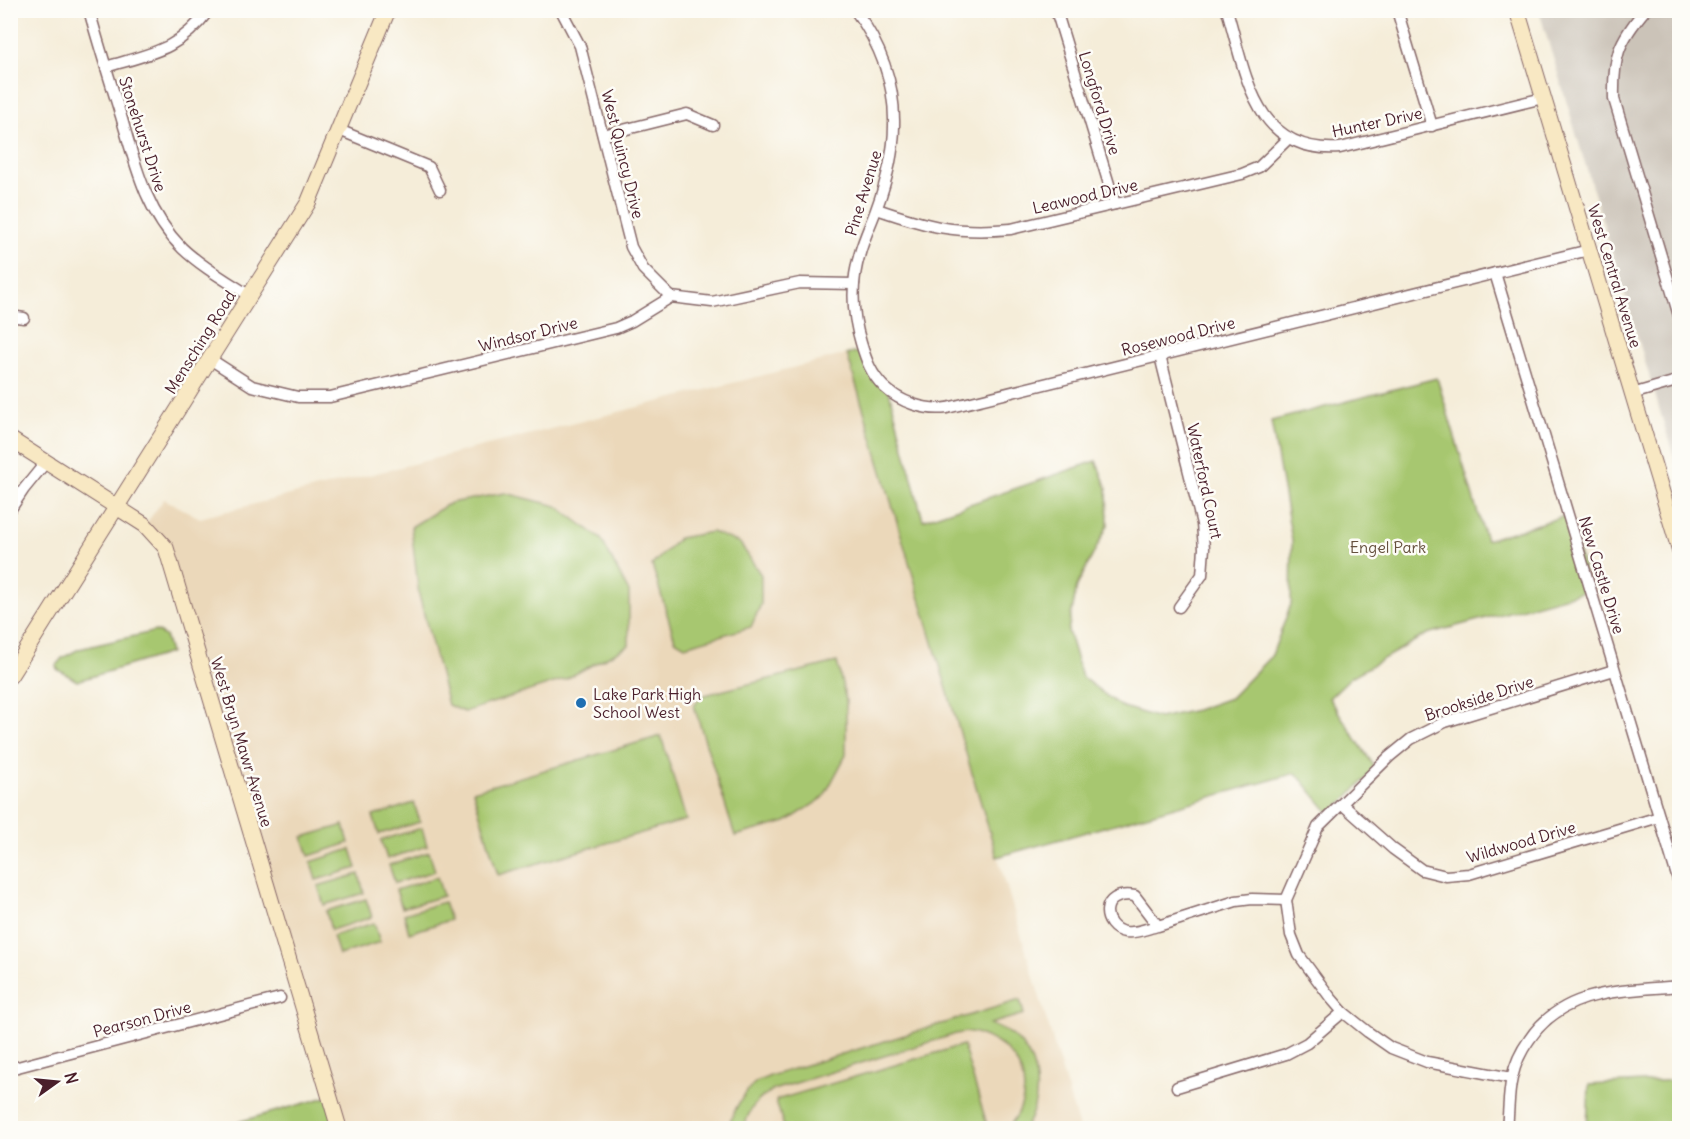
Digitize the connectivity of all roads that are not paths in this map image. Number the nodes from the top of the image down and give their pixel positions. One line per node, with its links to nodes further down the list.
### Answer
1 (89, 10): 11 (street, Stonehurst Drive)
2 (209, 10): 11 (street)
3 (388, 10): 15 (street, Mensching Road)
4 (561, 10): 16 (street, West Quincy Drive)
5 (855, 10): 20 (street, Pine Avenue)
6 (1056, 10): 19 (street, Longford Drive)
7 (1227, 10): 17 (street, Hunter Drive)
8 (1397, 10): 14 (street)
9 (1516, 10): 12 (street, West Central Avenue)
10 (1645, 10): 28 (street)
11 (106, 67): 24 (street, Stonehurst Drive)
12 (1543, 98): 14 (street, Hunter Drive); 21 (street, West Central Avenue)
13 (713, 125): 16 (street)
14 (1432, 126): 17 (street, Hunter Drive)
15 (339, 130): 18 (street); 24 (street, Mensching Road)
16 (603, 135): 25 (street, West Quincy Drive)
17 (1289, 138): 19 (street, Leawood Drive)
18 (440, 190)
19 (1115, 204): 20 (street, Leawood Drive)
20 (877, 209): 23 (street, Pine Avenue)
21 (1589, 250): 22 (street, Rosewood Drive); 32 (street, West Central Avenue)
22 (1495, 273): 29 (street, Rosewood Drive); 39 (street, New Castle Drive)
23 (854, 284): 25 (street); 29 (street, Rosewood Drive)
24 (250, 296): 30 (street, Mensching Road)
25 (671, 297): 30 (street, Windsor Drive)
26 (10, 316): 27 (street)
27 (24, 318)
28 (1680, 319)
29 (1160, 356): 38 (street, Waterford Court)
30 (210, 359): 35 (street, Mensching Road)
31 (1680, 380): 32 (street)
32 (1632, 394): 37 (street, West Central Avenue)
33 (10, 439): 34 (street, West Bryn Mawr Avenue)
34 (46, 462): 35 (street, West Bryn Mawr Avenue); 36 (street)
35 (117, 509): 40 (street, Mensching Road); 52 (street, West Bryn Mawr Avenue)
36 (10, 510)
37 (1680, 552)
38 (1179, 607)
39 (1614, 670): 41 (street, Brookside Drive); 42 (street, New Castle Drive)
40 (10, 676)
41 (1341, 804): 42 (street, Wildwood Drive); 44 (street, Brookside Drive)
42 (1659, 817): 43 (street, New Castle Drive)
43 (1680, 886)
44 (1286, 900): 45 (street); 48 (street)
45 (1158, 926): 45 (street)
46 (1680, 986): 50 (street)
47 (280, 998): 49 (street, Pearson Drive)
48 (1344, 1012): 50 (street); 51 (street)
49 (10, 1068)
50 (1512, 1078): 53 (street)
51 (1177, 1087)
52 (339, 1128)
53 (1507, 1128)

